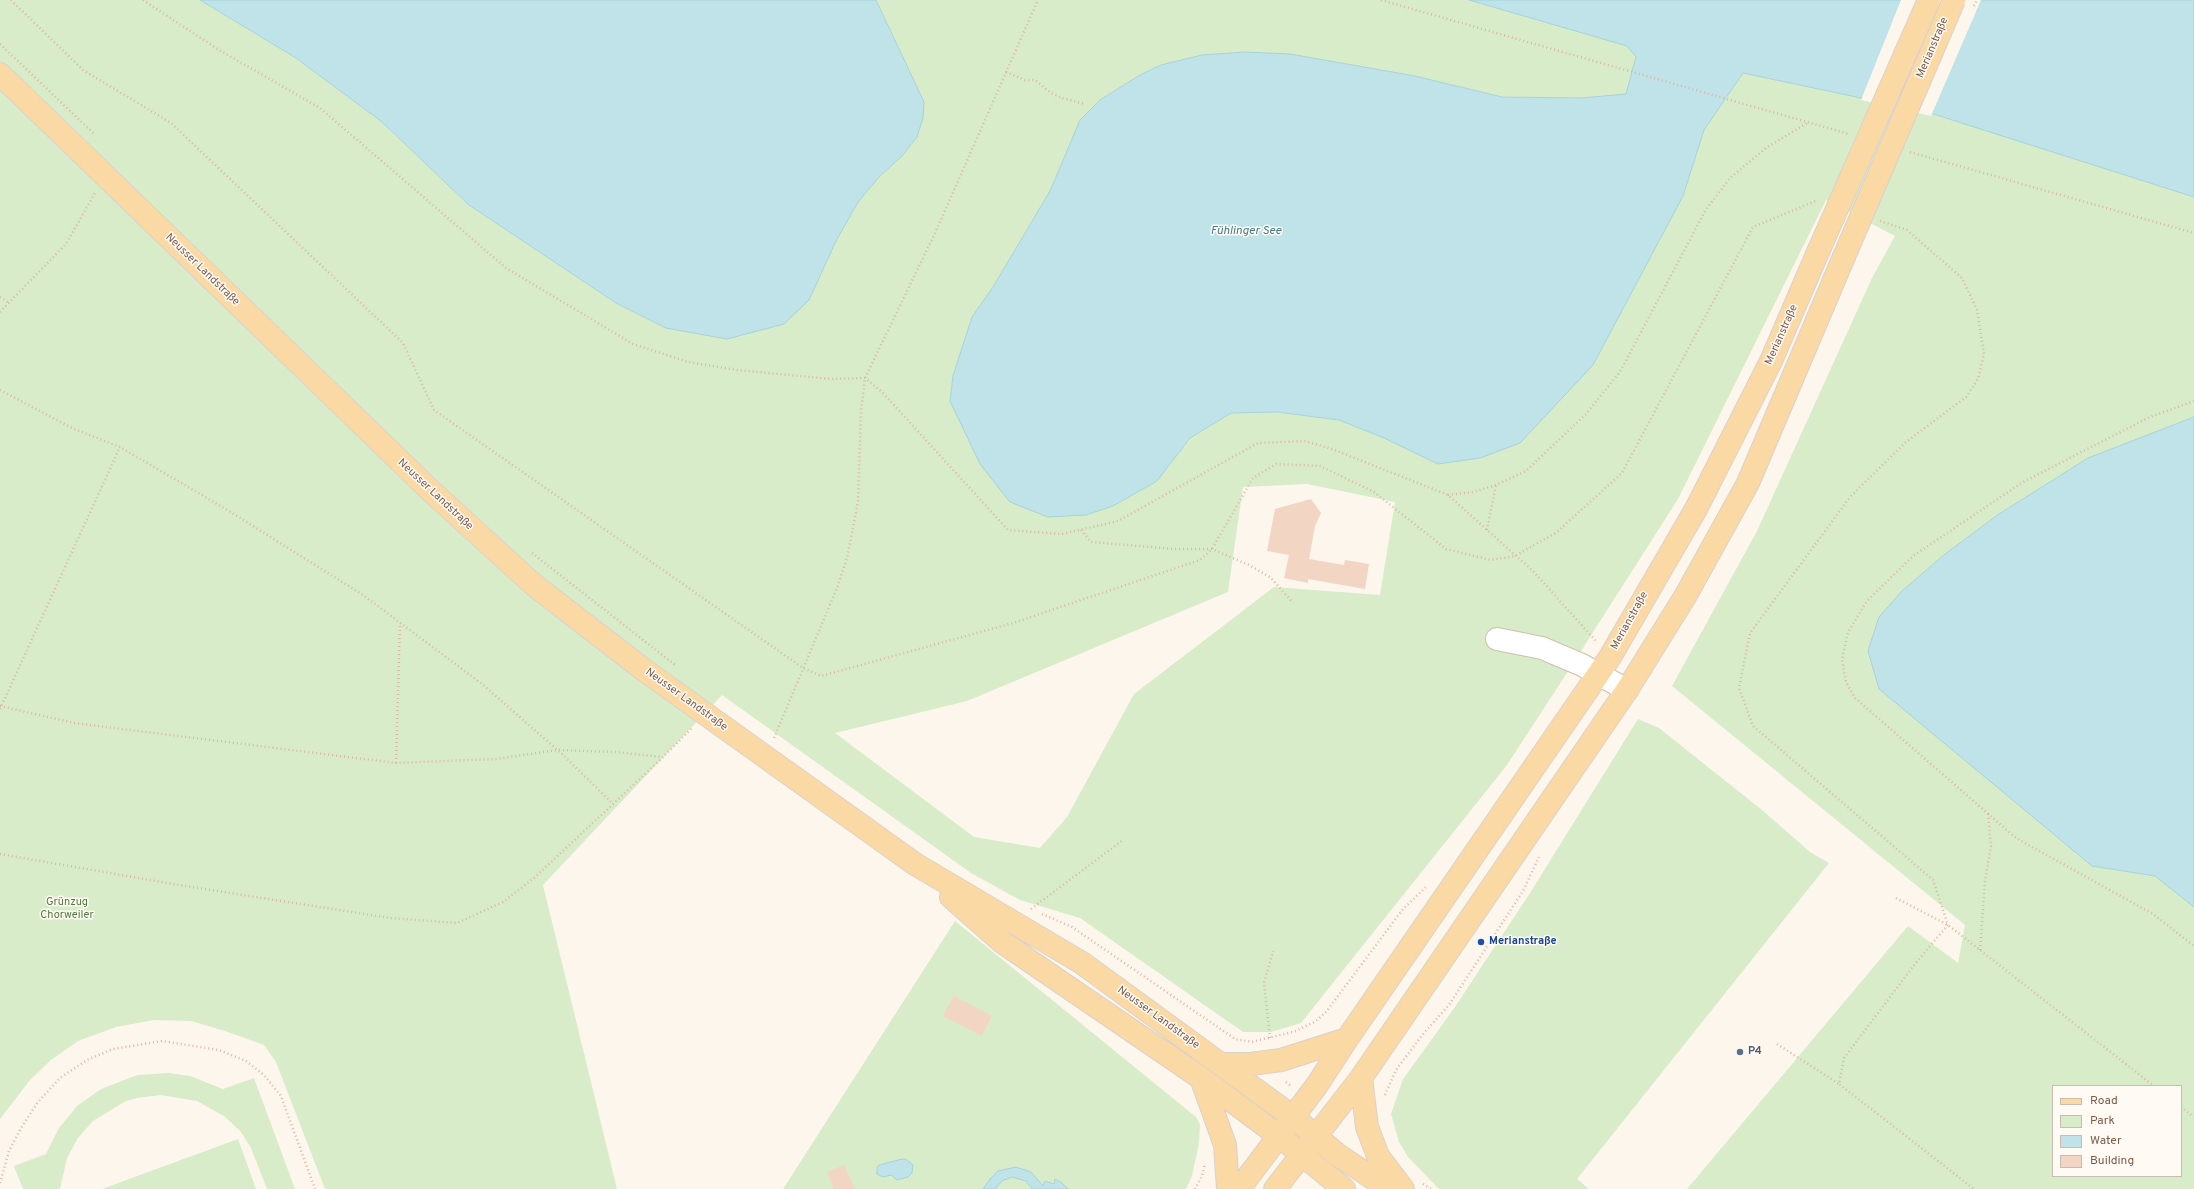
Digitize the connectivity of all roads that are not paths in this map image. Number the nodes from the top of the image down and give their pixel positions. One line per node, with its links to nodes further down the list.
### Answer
1 (1929, 0): 5 (main road, Merianstraße, bridge)
2 (1954, 0): 6 (main road, Merianstraße, bridge)
3 (0, 74): 7 (main road, Neusser Landstraße)
4 (1497, 639): 5 (lane)
5 (1590, 669): 6 (lane); 8 (main road, Merianstraße)
6 (1627, 690): 11 (main road, Merianstraße)
7 (915, 864): 9 (main road, Neusser Landstraße); 10 (main road, Neusser Landstraße)
8 (1347, 1039): 9 (main road); 12 (main road, Merianstraße)
9 (1221, 1064): 12 (main road, Neusser Landstraße)
10 (1201, 1078): 14 (main road, Neusser Landstraße); 16 (main road)
11 (1361, 1078): 13 (main road, Merianstraße); 21 (main road)
12 (1293, 1117): 13 (main road, Neusser Landstraße); 14 (main road, Merianstraße)
13 (1316, 1135): 15 (main road, Merianstraße); 20 (main road, Neusser Landstraße)
14 (1279, 1136): 15 (main road, Neusser Landstraße); 17 (main road, Merianstraße)
15 (1301, 1154): 18 (main road, Merianstraße); 19 (main road, Neusser Landstraße)
16 (1228, 1189)
17 (1239, 1189)
18 (1275, 1189)
19 (1344, 1189)
20 (1389, 1189)
21 (1403, 1189)

